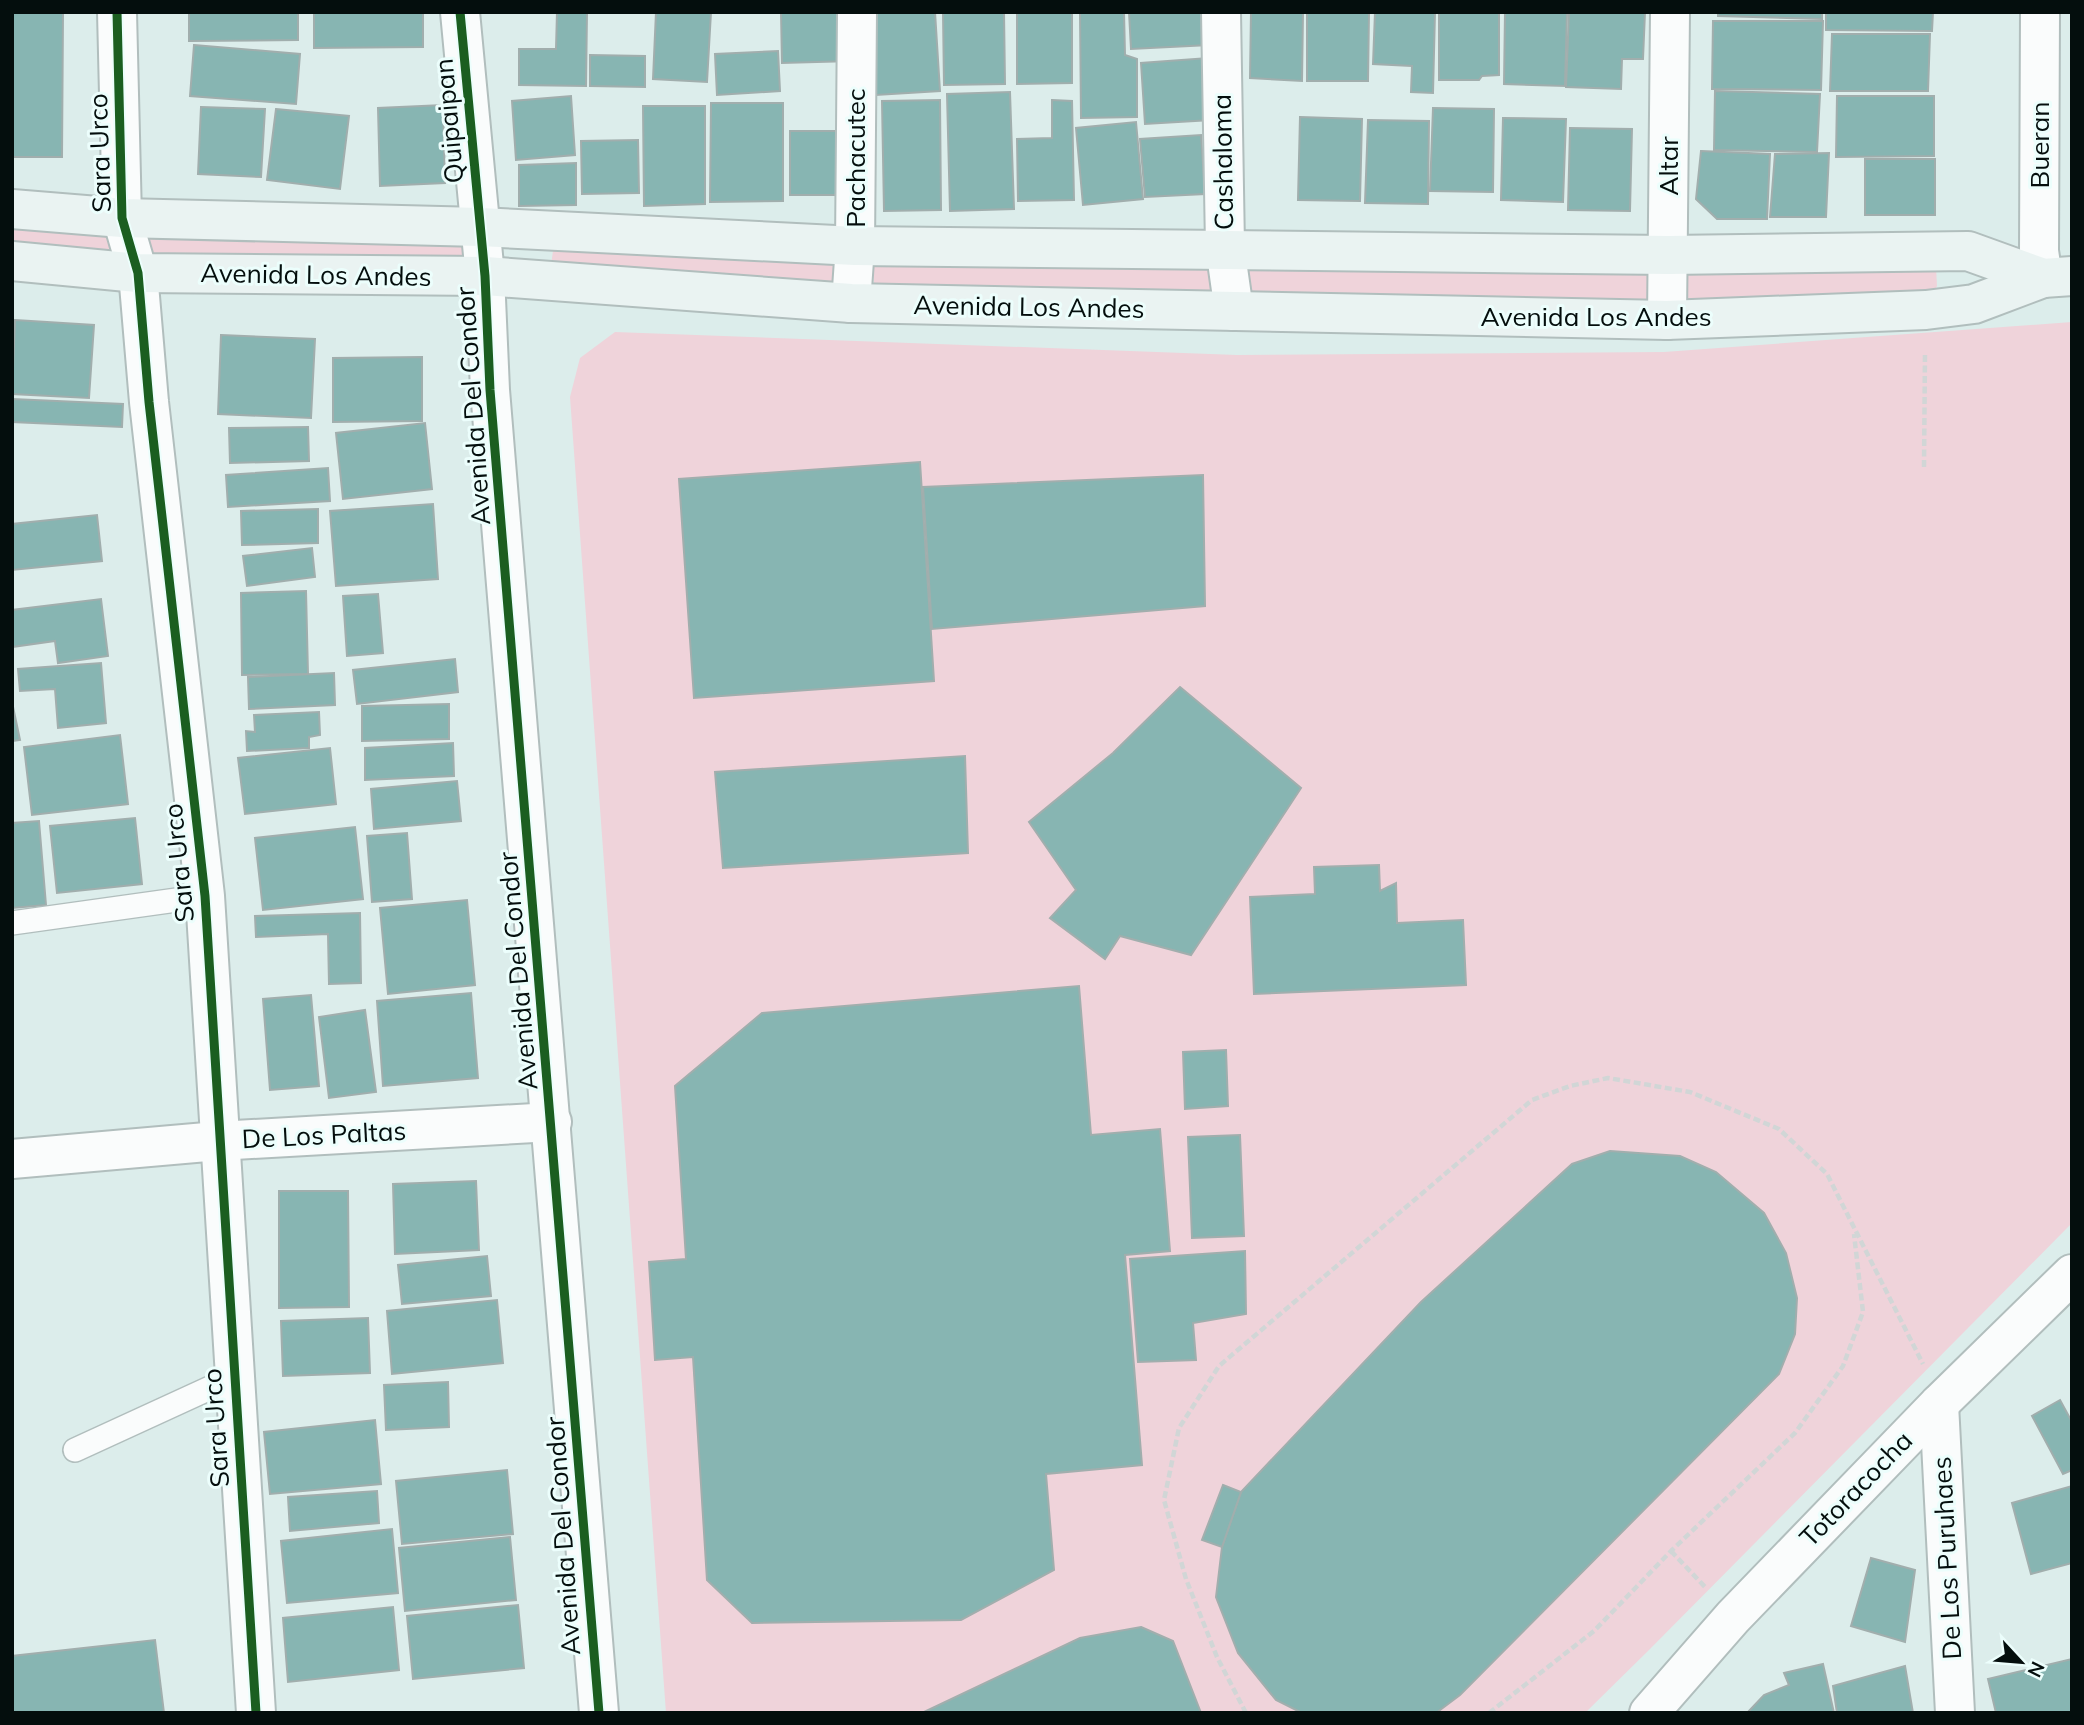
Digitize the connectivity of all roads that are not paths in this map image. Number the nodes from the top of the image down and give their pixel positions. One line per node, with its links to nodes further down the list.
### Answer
1 (117, 12): 8 (street, Sara Urco)
2 (460, 12): 9 (street, Quipaipan)
3 (857, 12): 10 (street, Pachacutec)
4 (1221, 12): 11 (street, Cashaloma)
5 (1670, 12): 12 (street, Altar)
6 (2040, 12): 16 (street, Bueran)
7 (12, 209): 8 (main road, Avenida Los Andes)
8 (122, 218): 9 (main road, Avenida Los Andes); 14 (street, Sara Urco)
9 (480, 227): 10 (main road, Avenida Los Andes); 15 (street, Avenida Del Condor)
10 (855, 246): 11 (main road, Avenida Los Andes); 17 (street, Pachacutec)
11 (1225, 247): 12 (main road, Avenida Los Andes); 18 (street, Cashaloma)
12 (1669, 255): 16 (main road, Avenida Los Andes); 19 (street, Altar)
13 (12, 261): 14 (main road, Avenida Los Andes)
14 (138, 273): 15 (main road, Avenida Los Andes); 20 (street, Sara Urco)
15 (485, 276): 17 (main road, Avenida Los Andes); 22 (street, Avenida Del Condor)
16 (2057, 277): 19 (main road, Avenida Los Andes)
17 (851, 303): 18 (main road, Avenida Los Andes)
18 (1234, 311): 19 (main road, Avenida Los Andes)
19 (1667, 320)
20 (205, 896): 21 (lane); 23 (street, Sara Urco)
21 (12, 923)
22 (552, 1122): 23 (street, De Los Paltas); 30 (street, Avenida Del Condor)
23 (218, 1141): 24 (street, De Los Paltas); 26 (street, Sara Urco)
24 (12, 1159)
25 (2072, 1273): 27 (street, Totoracocha)
26 (234, 1377): 28 (lane); 29 (street, Sara Urco)
27 (1939, 1404): 31 (street, Totoracocha); 32 (street, De Los Puruhaes)
28 (75, 1450)
29 (256, 1713)
30 (599, 1713)
31 (1649, 1713)
32 (1955, 1713)

